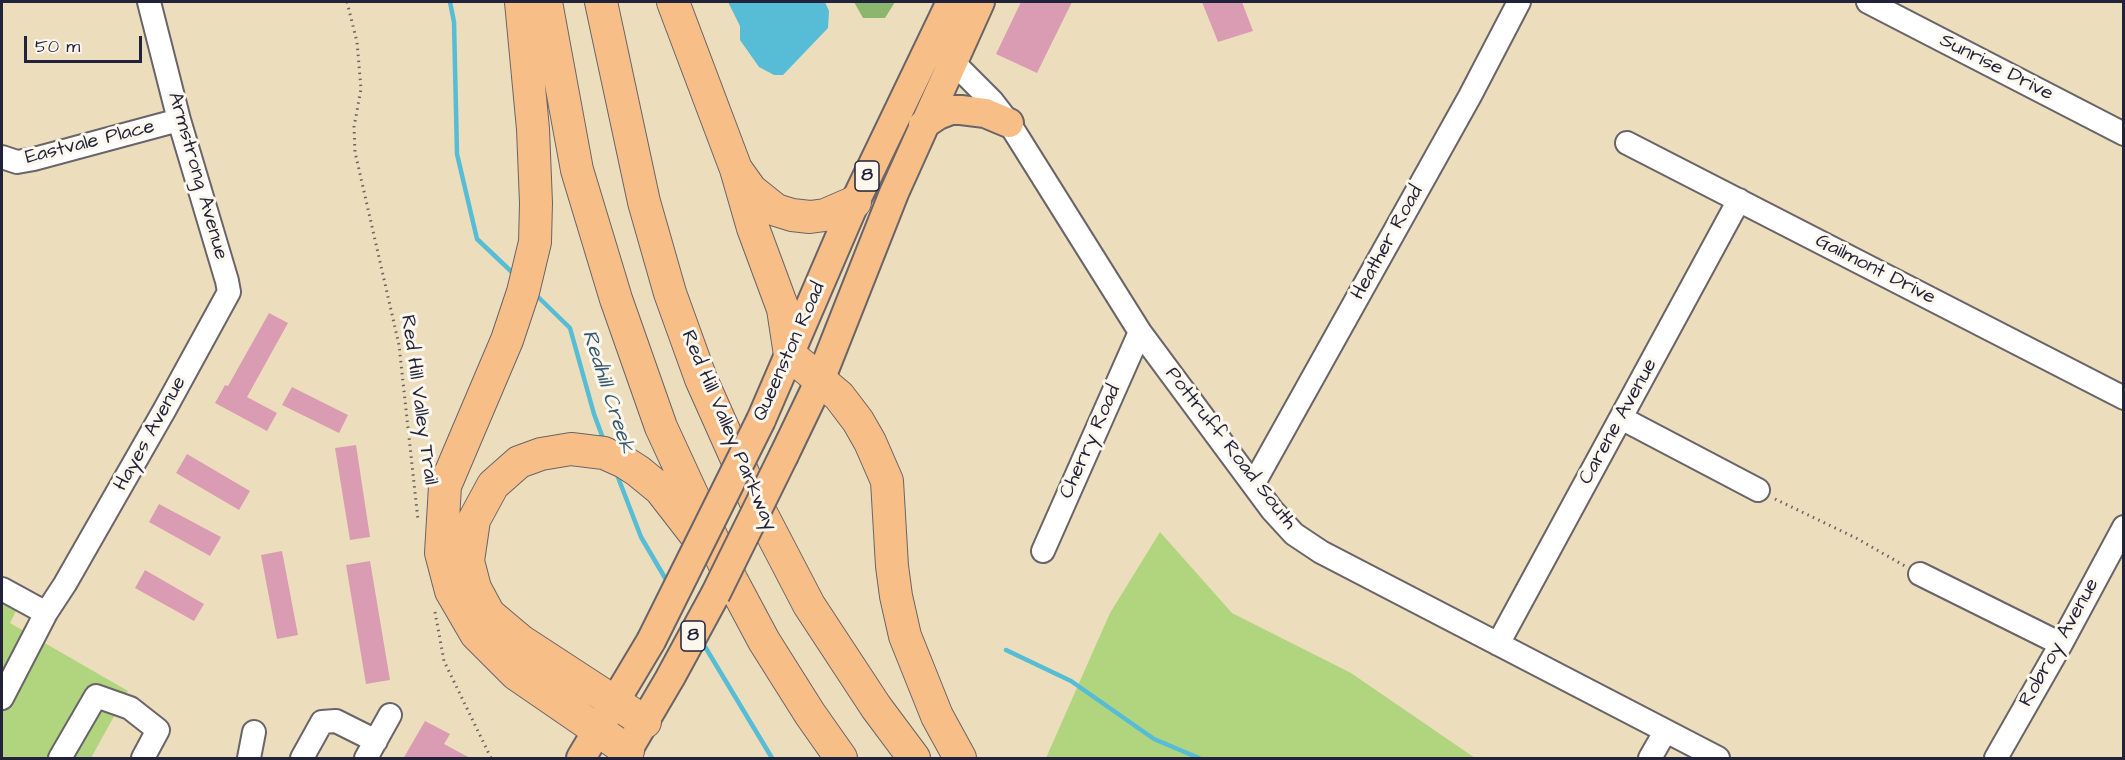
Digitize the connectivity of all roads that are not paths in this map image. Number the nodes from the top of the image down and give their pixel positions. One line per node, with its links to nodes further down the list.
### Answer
1 (149, 2): 11 (street, Armstrong Avenue)
2 (520, 2): 40 (highway)
3 (546, 2): 31 (highway)
4 (601, 2): 51 (highway, Red Hill Valley Parkway)
5 (673, 2): 17 (highway)
6 (951, 2): 19 (main road, Queenston Road / 8)
7 (980, 2): 10 (main road, Queenston Road / 8)
8 (1519, 2): 26 (street, Heather Road)
9 (1868, 2): 14 (street, Sunrise Drive)
10 (952, 62): 12 (street, Pottruff Road South); 13 (main road, Queenston Road / 8)
11 (179, 120): 16 (street, Eastvale Place); 20 (street, Armstrong Avenue)
12 (1009, 123): 13 (main road); 21 (street, Pottruff Road South)
13 (923, 125): 23 (main road, Queenston Road / 8)
14 (2124, 134)
15 (1627, 143): 18 (street, Gailmont Drive)
16 (2, 157)
17 (735, 169): 19 (highway); 22 (highway)
18 (1740, 200): 24 (street, Gailmont Drive); 25 (street, Carene Avenue)
19 (855, 202): 22 (main road, Queenston Road / 8)
20 (227, 281): 33 (street, Hayes Avenue)
21 (1140, 332): 26 (street, Pottruff Road South); 29 (street, Cherry Road)
22 (790, 355): 23 (highway); 37 (main road, Queenston Road / 8, bridge)
23 (820, 380): 39 (main road, Queenston Road / 8, bridge); 52 (highway)
24 (2124, 398)
25 (1621, 418): 27 (street); 34 (street, Carene Avenue)
26 (1254, 483): 34 (street, Pottruff Road South)
27 (1758, 490)
28 (2124, 527): 35 (street, Robroy Avenue)
29 (1042, 551)
30 (1920, 574): 35 (street)
31 (732, 581): 37 (highway); 50 (highway)
32 (2, 589): 33 (street)
33 (46, 613): 36 (street, Hayes Avenue)
34 (1498, 644): 42 (street, Pottruff Road South)
35 (2061, 644): 55 (street, Robroy Avenue)
36 (2, 698)
37 (615, 703): 39 (highway); 40 (main road, Queenston Road / 8)
38 (390, 715): 43 (street)
39 (645, 722): 44 (main road, Queenston Road / 8)
40 (597, 731): 44 (highway); 49 (main road, Queenston Road / 8)
41 (254, 732): 47 (street)
42 (1665, 732): 53 (street); 54 (street, Pottruff Road South)
43 (371, 750): 48 (street)
44 (625, 755)
45 (60, 759): 46 (street)
46 (143, 759)
47 (249, 759)
48 (302, 759)
49 (581, 759)
50 (841, 759)
51 (914, 759)
52 (960, 759)
53 (1650, 759)
54 (1718, 759)
55 (1996, 759)

